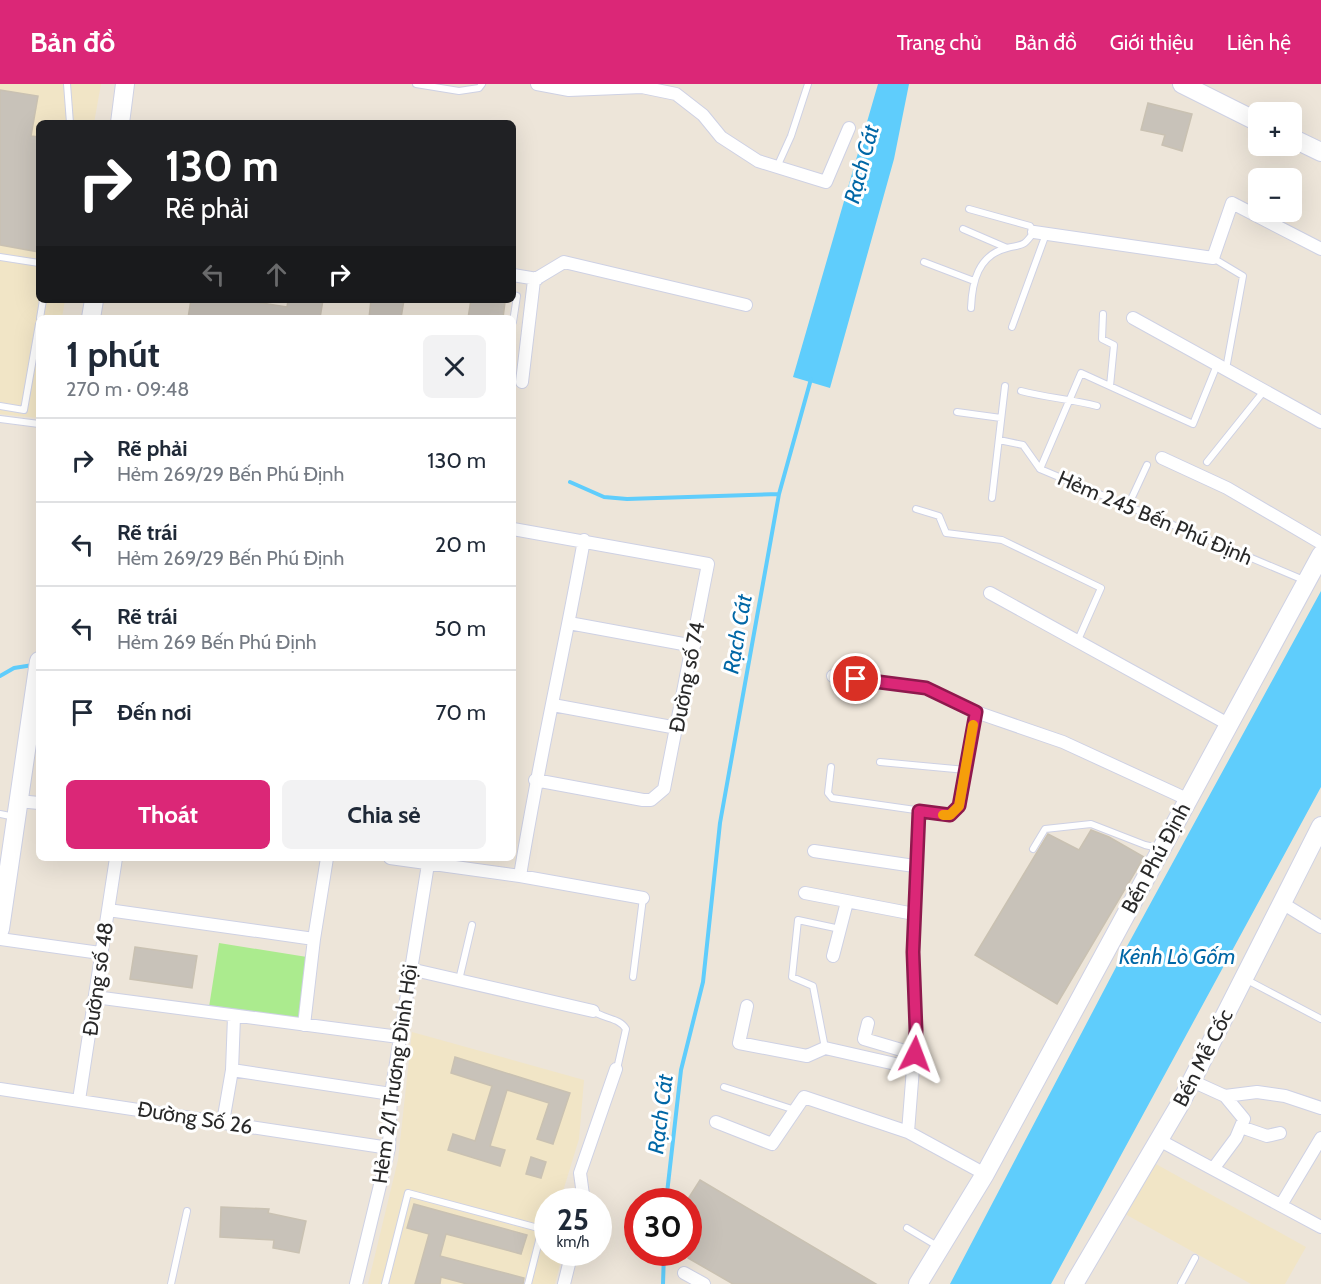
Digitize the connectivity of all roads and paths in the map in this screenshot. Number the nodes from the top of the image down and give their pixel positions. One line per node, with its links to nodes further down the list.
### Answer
1 (67, 84): 10 (lane)
2 (125, 84): 8 (street)
3 (416, 84): 4 (lane)
4 (482, 84)
5 (537, 84): 14 (street)
6 (808, 84): 14 (lane)
7 (1182, 84): 9 (street)
8 (121, 114)
9 (1248, 117)
10 (70, 120)
11 (849, 128): 14 (street)
12 (1302, 143): 13 (street)
13 (1321, 152)
14 (777, 167)
15 (969, 209): 17 (lane)
16 (963, 229): 18 (lane)
17 (1040, 233): 18 (lane); 21 (street); 31 (lane)
18 (1007, 248): 26 (lane)
19 (1321, 249): 21 (street)
20 (0, 257): 23 (lane)
21 (1213, 258): 33 (lane)
22 (924, 262): 26 (lane)
23 (36, 263)
24 (516, 276): 25 (street)
25 (537, 279): 27 (street); 34 (street)
26 (974, 281): 28 (lane)
27 (746, 305)
28 (971, 308)
29 (1102, 314): 36 (lane)
30 (1133, 318): 33 (street)
31 (1012, 327)
32 (36, 341): 40 (lane)
33 (1222, 367): 36 (lane, Hẻm 245 Bến Phú Định); 37 (street)
34 (522, 382)
35 (1005, 386): 43 (lane)
36 (1110, 386): 39 (lane, Hẻm 245 Bến Phú Định)
37 (1264, 391): 45 (street); 49 (lane)
38 (1021, 392): 39 (lane)
39 (1070, 398): 41 (lane); 51 (lane, Hẻm 245 Bến Phú Định)
40 (0, 406)
41 (1097, 406)
42 (957, 412): 43 (lane)
43 (1001, 418): 47 (lane)
44 (0, 419): 46 (lane)
45 (1321, 422)
46 (36, 424)
47 (999, 440): 51 (lane); 52 (lane)
48 (1162, 458): 57 (street)
49 (1207, 462)
50 (1147, 465): 53 (lane)
51 (1040, 470): 53 (lane, Hẻm 245 Bến Phú Định)
52 (992, 498)
53 (1128, 506): 59 (lane, Hẻm 245 Bến Phú Định)
54 (916, 509): 62 (lane)
55 (516, 529): 56 (street)
56 (584, 540): 61 (street); 63 (street, Đường số 74)
57 (1321, 543)
58 (1321, 555): 59 (street, Bến Phú Định)
59 (1307, 581): 68 (street, Bến Phú Định)
60 (990, 593): 62 (street)
61 (569, 623): 63 (street); 66 (street)
62 (1078, 640): 68 (street)
63 (694, 646): 69 (street, Đường số 74)
64 (833, 676): 67 (street)
65 (36, 678): 76 (street)
66 (553, 705): 69 (street); 73 (street)
67 (976, 712): 72 (lane); 74 (street)
68 (1228, 724): 74 (street, Bến Phú Định)
69 (677, 728): 73 (street, Đường số 74)
70 (880, 762): 72 (lane)
71 (831, 767): 77 (lane)
72 (966, 770): 77 (lane)
73 (535, 780): 88 (street)
74 (1187, 799): 79 (street, Bến Phú Định)
75 (36, 804): 76 (street)
76 (11, 810): 97 (street)
77 (919, 811): 87 (street)
78 (1321, 826): 82 (street, Bến Mễ Cốc)
79 (1162, 848): 80 (lane); 137 (street, Bến Phú Định)
80 (1033, 849)
81 (814, 851): 87 (street)
82 (1315, 853): 92 (street, Bến Mễ Cốc)
83 (116, 861): 93 (street, Đường số 48)
84 (327, 861): 100 (street)
85 (428, 861): 103 (street, Hẻm 2/1 Trương Đình Hội)
86 (434, 861): 88 (street)
87 (914, 866): 94 (street)
88 (520, 876): 90 (street)
89 (805, 893): 91 (street)
90 (643, 898): 104 (lane)
91 (847, 902): 94 (street); 98 (street)
92 (1282, 903): 96 (street); 105 (street, Bến Mễ Cốc)
93 (108, 910): 100 (street); 101 (street, Đường số 48)
94 (914, 914): 116 (street)
95 (472, 925): 106 (lane)
96 (1321, 927)
97 (0, 929)
98 (840, 929): 102 (street); 115 (lane)
99 (0, 939): 101 (street, Đường số 48)
100 (314, 939): 113 (street)
101 (100, 953): 107 (street, Đường số 48)
102 (833, 956)
103 (410, 969): 106 (street); 114 (street, Hẻm 2/1 Trương Đình Hội)
104 (633, 977)
105 (1244, 978): 111 (lane); 120 (street, Bến Mễ Cốc)
106 (459, 981): 109 (street)
107 (95, 998): 110 (street); 125 (street, Đường số 48)
108 (747, 1006): 115 (street)
109 (593, 1011): 118 (lane)
110 (234, 1017): 113 (street); 119 (street)
111 (1321, 1019)
112 (868, 1023): 116 (street)
113 (304, 1025): 114 (street)
114 (399, 1037): 123 (street, Hẻm 2/1 Trương Đình Hội)
115 (825, 1048): 117 (street)
116 (915, 1054): 117 (street)
117 (914, 1068): 131 (street)
118 (616, 1069): 138 (street)
119 (232, 1070): 123 (street); 128 (street)
120 (1192, 1081): 124 (street); 134 (street, Bến Mễ Cốc)
121 (724, 1087): 127 (lane)
122 (0, 1089): 125 (street, Đường Số 26)
123 (391, 1094): 135 (street, Hẻm 2/1 Trương Đình Hội)
124 (1226, 1096): 126 (street); 130 (street)
125 (79, 1100): 128 (street, Đường Số 26)
126 (1321, 1108)
127 (795, 1110): 129 (street); 131 (street)
128 (223, 1122): 135 (street, Đường Số 26)
129 (716, 1122)
130 (1241, 1127): 132 (street); 136 (street)
131 (908, 1132): 137 (street)
132 (1280, 1133)
133 (1321, 1138): 139 (street)
134 (1159, 1140): 136 (street); 154 (street, Bến Mễ Cốc)
135 (389, 1148): 148 (street, Hẻm 2/1 Trương Đình Hội)
136 (1213, 1169): 139 (street)
137 (985, 1174): 143 (street, Bến Phú Định)
138 (582, 1188)
139 (1281, 1205): 141 (street)
140 (188, 1210): 147 (lane)
141 (1320, 1222)
142 (907, 1228): 143 (lane)
143 (940, 1248): 153 (street, Bến Phú Định)
144 (1195, 1258): 155 (lane)
145 (568, 1266): 151 (street)
146 (684, 1273): 152 (street)
147 (171, 1284)
148 (356, 1284)
149 (385, 1284): 150 (lane)
150 (528, 1284)
151 (564, 1284)
152 (704, 1284)
153 (918, 1284)
154 (1074, 1284)
155 (1182, 1284)

